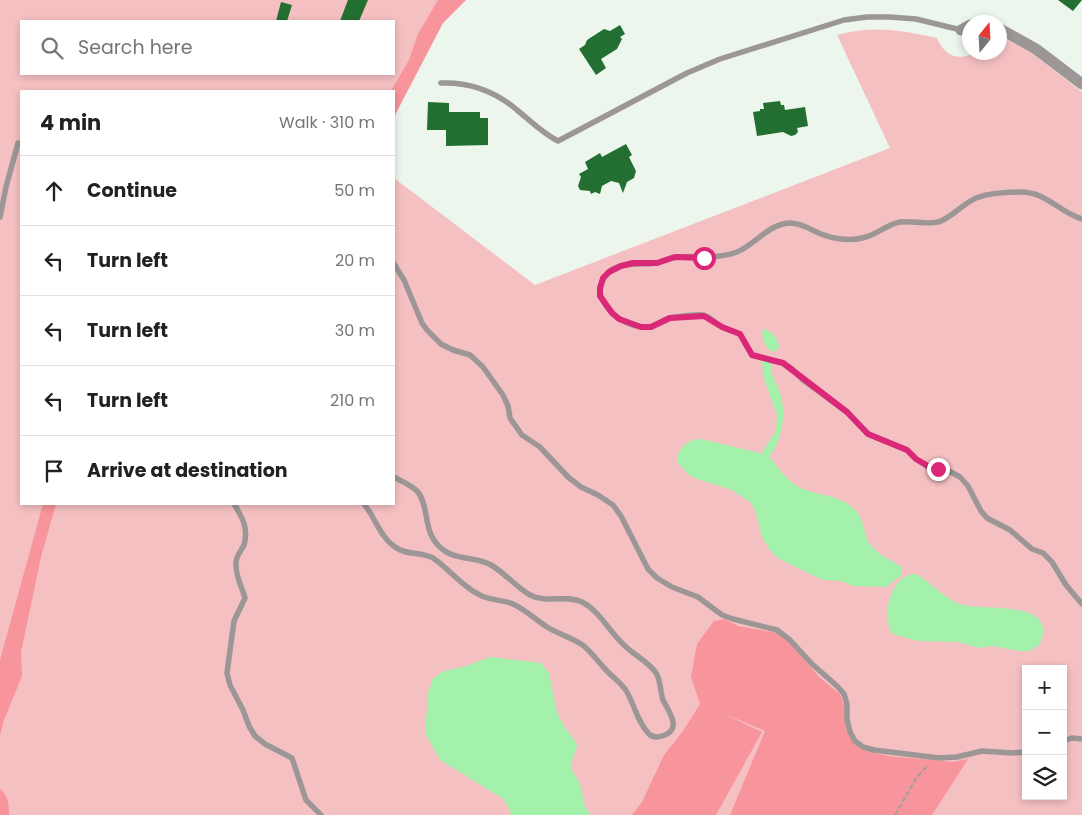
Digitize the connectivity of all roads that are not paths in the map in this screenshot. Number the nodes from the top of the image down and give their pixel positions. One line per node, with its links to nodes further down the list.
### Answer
1 (962, 27): 3 (lane)
2 (1007, 32): 4 (street)
3 (441, 83)
4 (1082, 84)
5 (18, 143): 6 (lane)
6 (0, 217)
7 (1082, 219): 12 (lane)
8 (395, 266): 15 (lane)
9 (395, 478): 11 (lane)
10 (235, 505): 16 (lane)
11 (365, 505)
12 (1082, 604)
13 (1082, 739): 14 (lane)
14 (1067, 740)
15 (1022, 752)
16 (321, 815)

